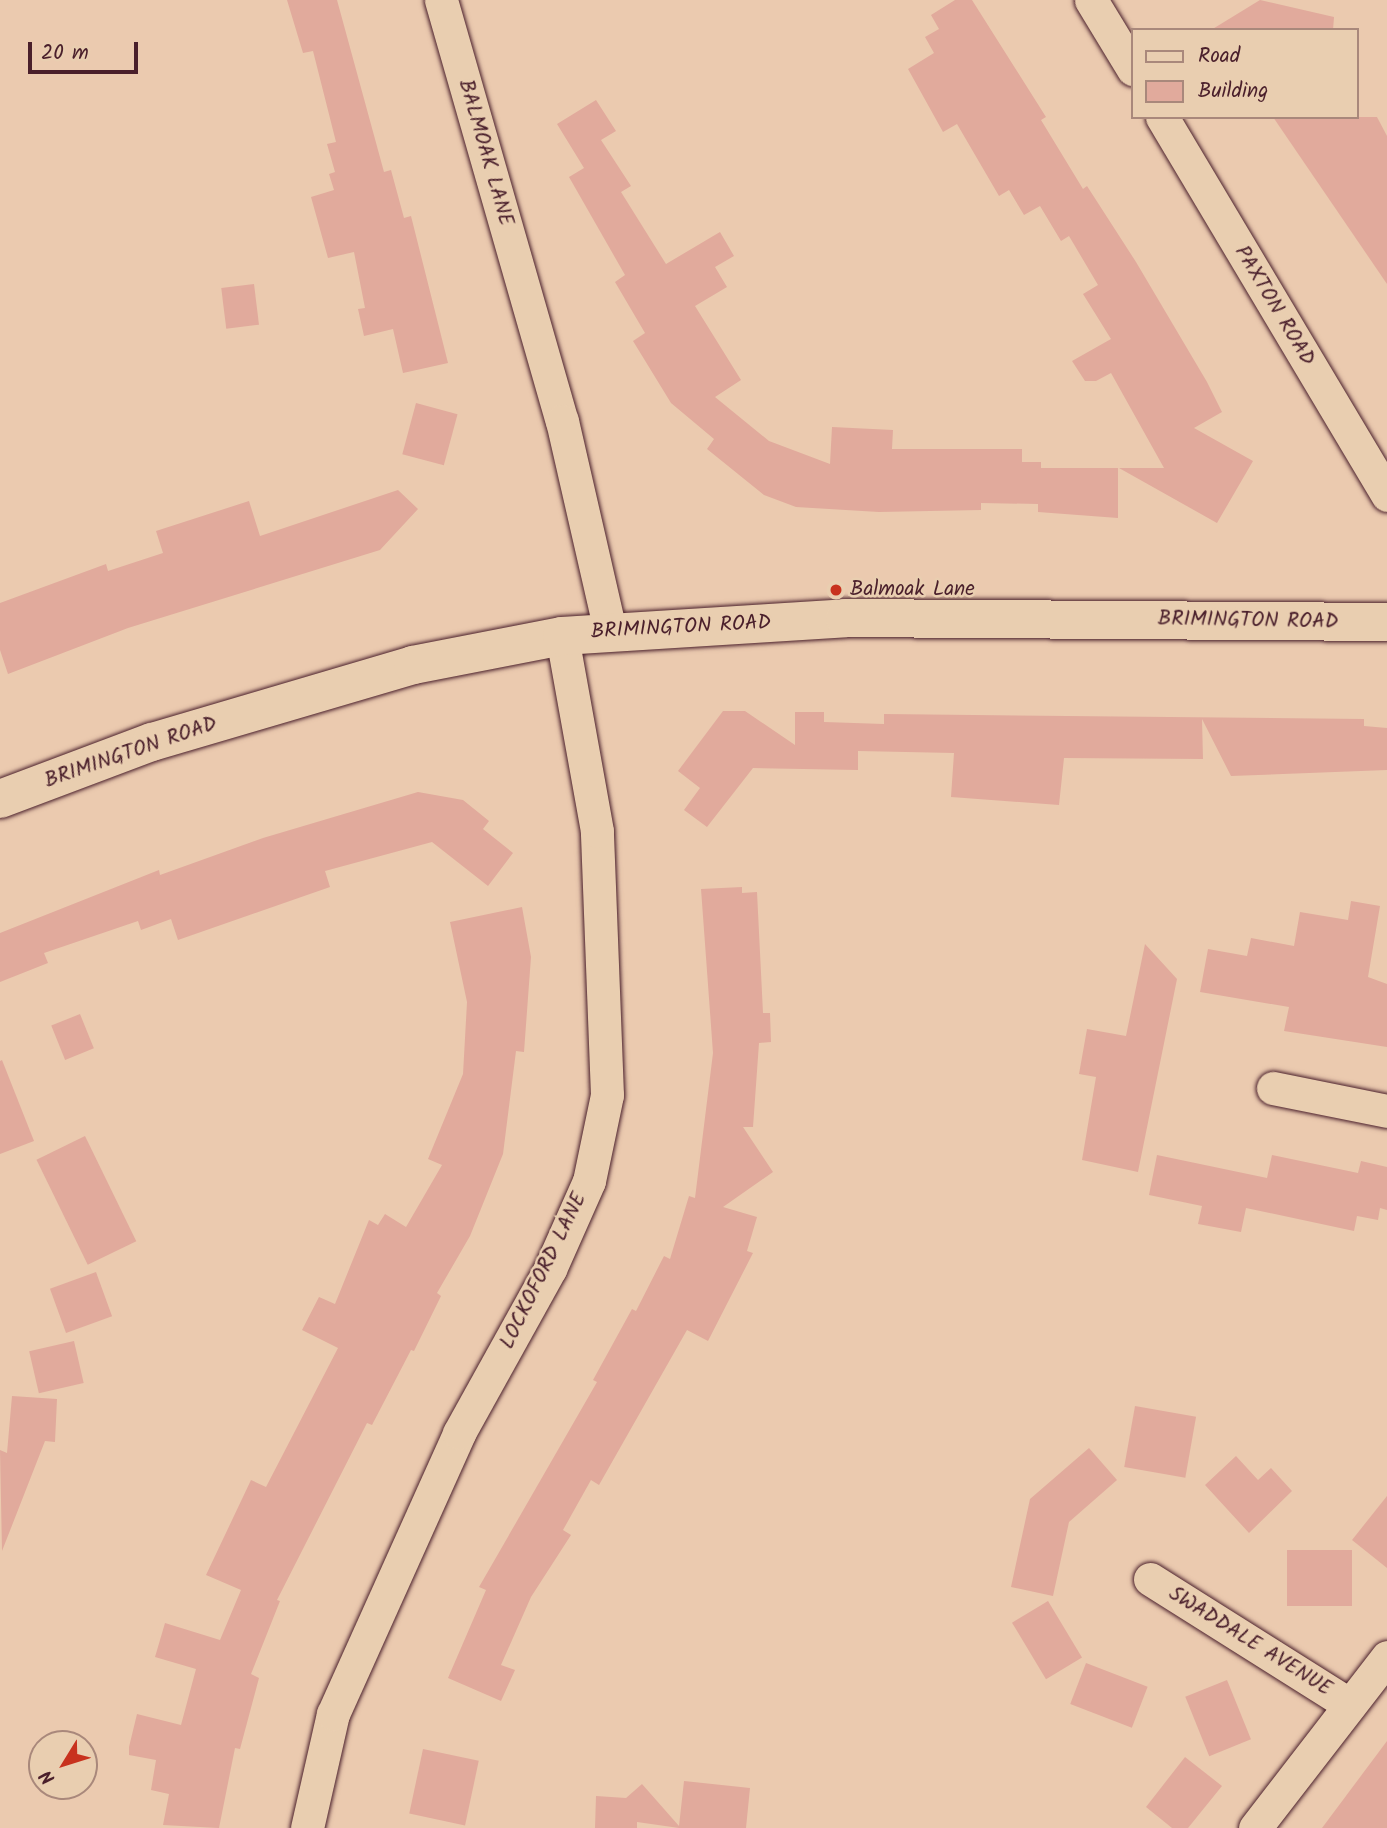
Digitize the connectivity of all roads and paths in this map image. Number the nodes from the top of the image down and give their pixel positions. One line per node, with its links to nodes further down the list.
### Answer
1 (441, 0): 7 (street, BALMOAK LANE)
2 (1091, 0): 3 (street)
3 (1132, 67)
4 (1163, 119): 5 (street, PAXTON ROAD)
5 (1387, 495)
6 (1387, 622): 7 (main road, BRIMINGTON ROAD)
7 (610, 631): 8 (main road, BRIMINGTON ROAD)
8 (562, 636): 9 (main road, BRIMINGTON ROAD); 15 (street, LOCKOFORD LANE)
9 (0, 799)
10 (1273, 1088): 11 (street)
11 (1387, 1111)
12 (1150, 1579): 14 (street, SWADDALE AVENUE)
13 (1387, 1657): 14 (street, SWADDALE AVENUE)
14 (1350, 1705): 16 (street, SWADDALE AVENUE)
15 (307, 1828)
16 (1255, 1828)

